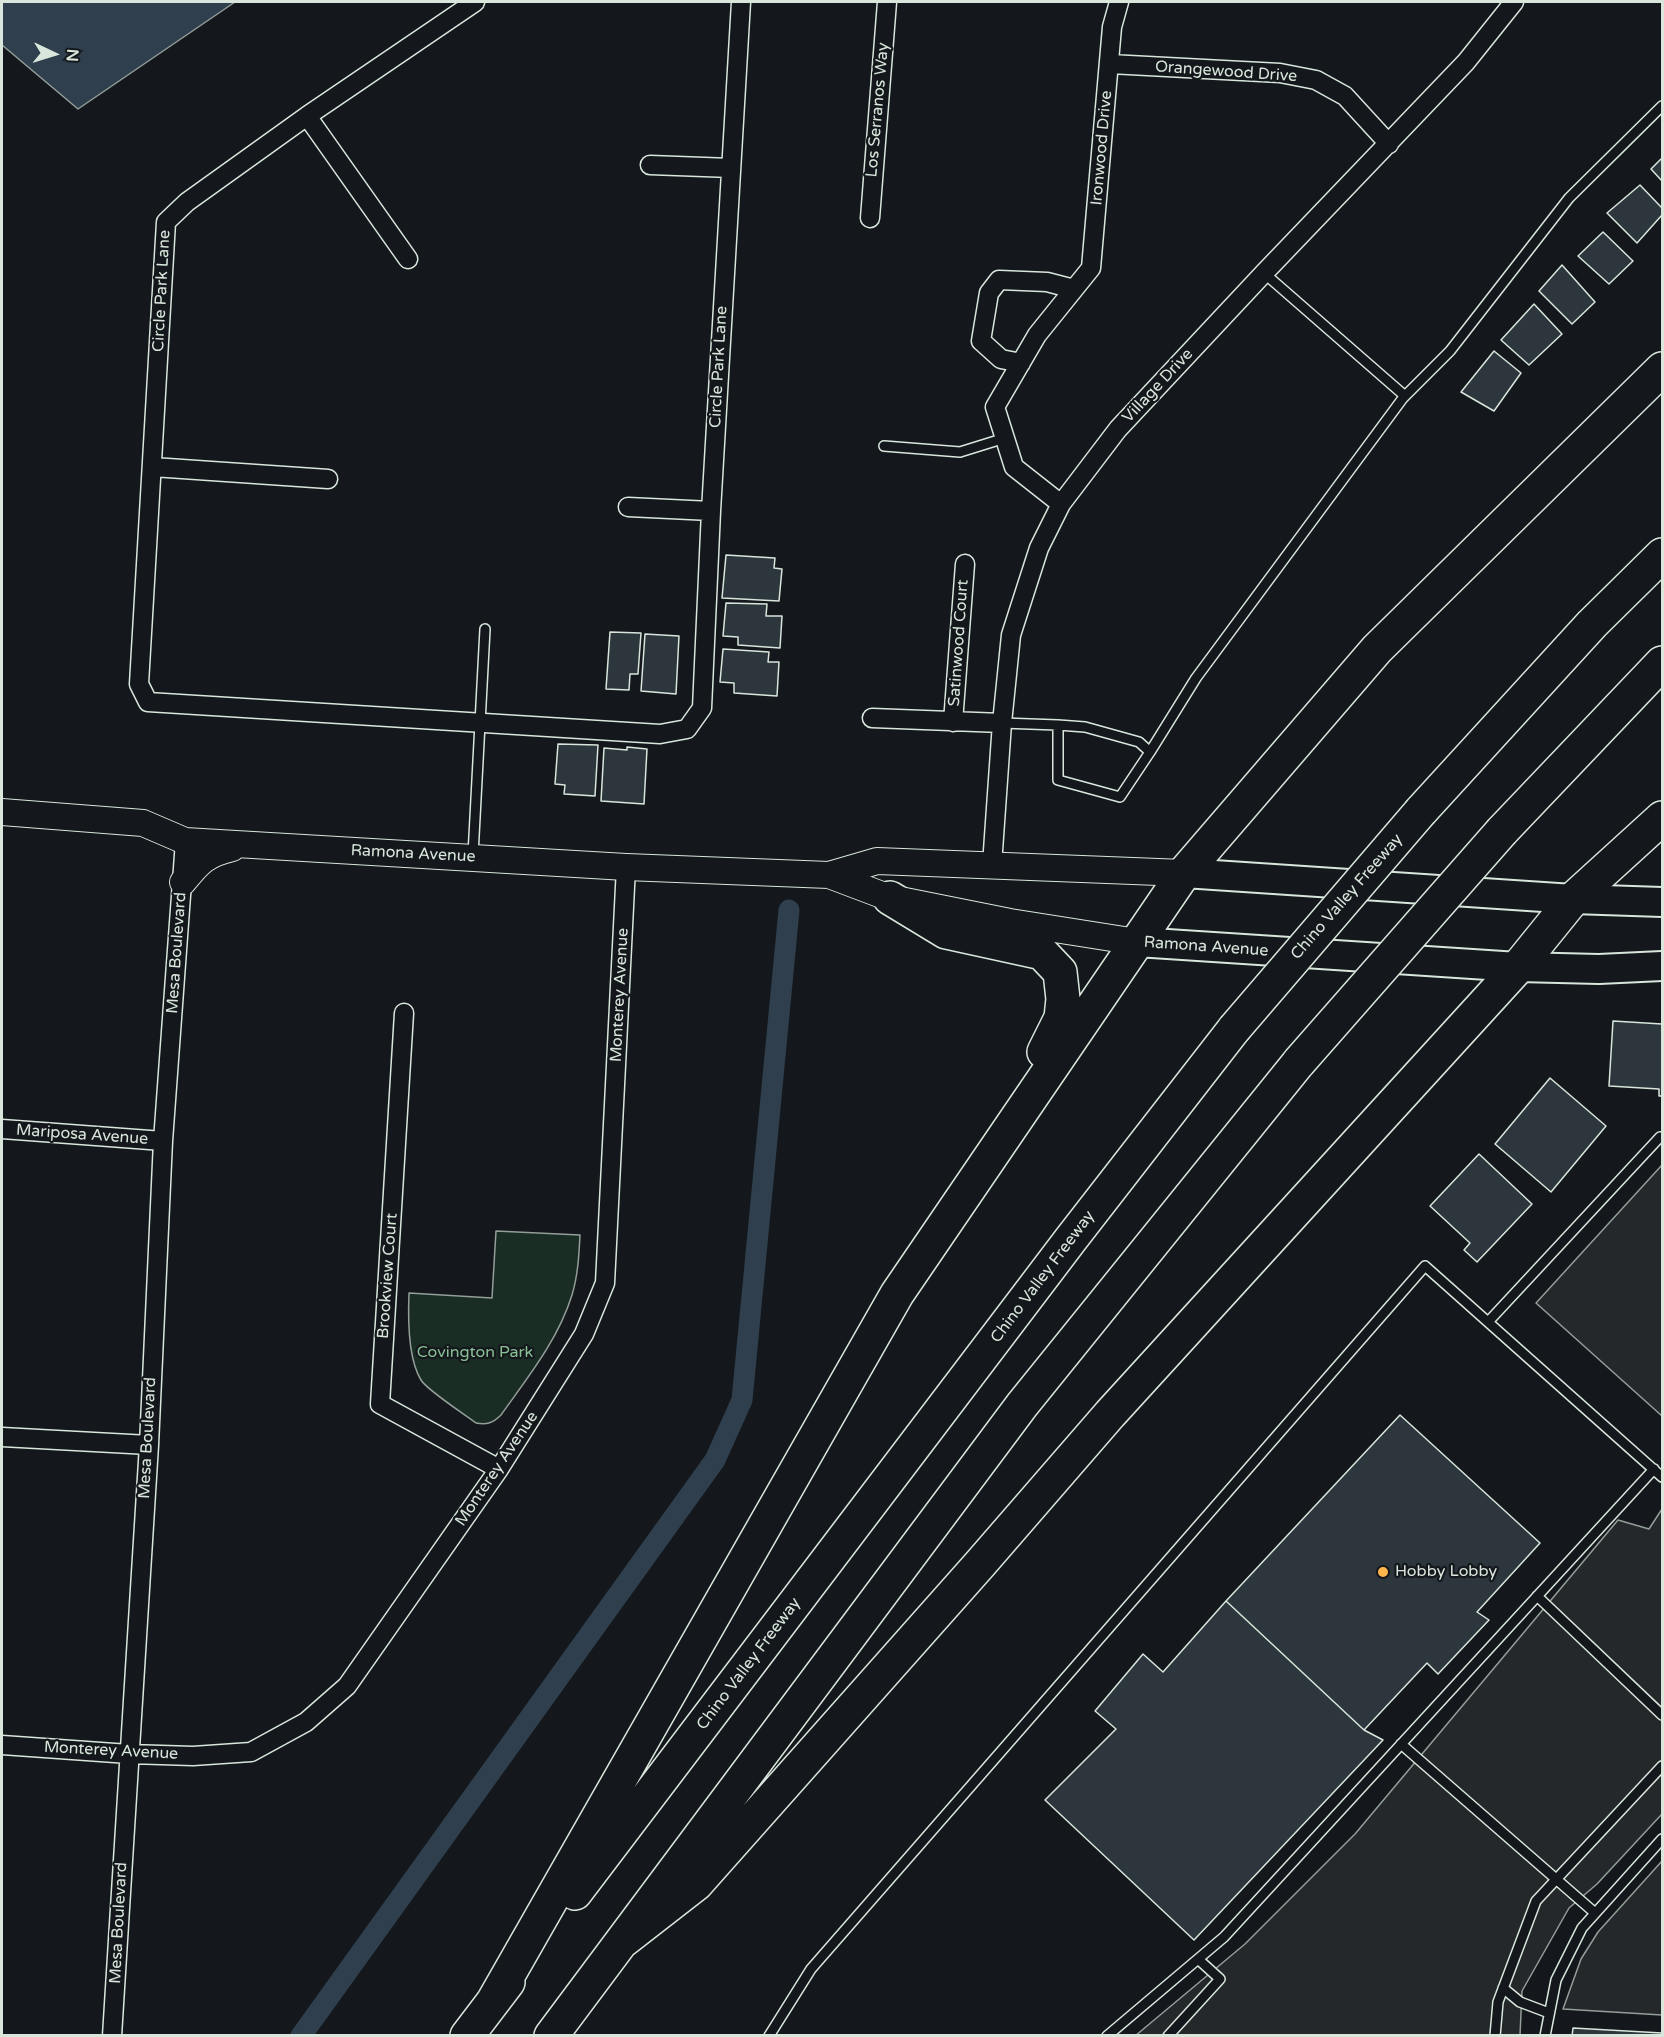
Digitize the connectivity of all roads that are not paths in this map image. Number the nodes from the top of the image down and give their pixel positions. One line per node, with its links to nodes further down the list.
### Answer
1 (475, 2): 8 (street, Circle Park Lane)
2 (741, 2): 11 (street, Circle Park Lane)
3 (887, 2): 12 (street, Los Serranos Way)
4 (1119, 2): 6 (street, Ironwood Drive)
5 (1514, 2): 9 (street, Village Drive)
6 (1110, 64): 9 (street, Orangewood Drive); 15 (street, Ironwood Drive)
7 (1662, 106): 18 (lane)
8 (307, 116): 13 (street); 21 (street, Circle Park Lane)
9 (1389, 144): 14 (street, Village Drive)
10 (651, 165): 11 (street)
11 (731, 168): 25 (street, Circle Park Lane)
12 (870, 218)
13 (408, 259)
14 (1264, 273): 18 (lane); 23 (street, Village Drive)
15 (1074, 289): 16 (street, Ironwood Drive); 16 (street)
16 (1021, 363): 19 (street, Ironwood Drive)
17 (1662, 369): 43 (highway)
18 (1405, 396): 35 (lane)
19 (1005, 438): 20 (lane); 23 (street, Ironwood Drive)
20 (884, 446)
21 (153, 467): 22 (street); 33 (street, Circle Park Lane)
22 (328, 479)
23 (1061, 504): 32 (street, Village Drive)
24 (628, 507): 25 (street)
25 (711, 511): 33 (street, Circle Park Lane)
26 (1662, 555): 75 (highway, Chino Valley Freeway, bridge)
27 (965, 564): 31 (street, Satinwood Court)
28 (485, 629): 33 (lane)
29 (1662, 663): 72 (highway, bridge)
30 (872, 718): 31 (street, Satinwood Court)
31 (953, 722): 32 (street, Satinwood Court)
32 (1002, 723): 34 (lane); 41 (street, Village Drive)
33 (479, 724): 40 (lane)
34 (1058, 726): 35 (lane); 35 (lane)
35 (1150, 752)
36 (2, 812): 38 (street, Ramona Avenue)
37 (1662, 818): 47 (highway)
38 (185, 841): 39 (street, Ramona Avenue); 45 (street, Mesa Boulevard)
39 (262, 845): 40 (street, Ramona Avenue); 45 (street)
40 (472, 857): 42 (street, Ramona Avenue)
41 (992, 865): 43 (street, Ramona Avenue); 44 (street, Ramona Avenue)
42 (626, 867): 44 (street, Ramona Avenue); 60 (street, Monterey Avenue)
43 (1184, 873): 47 (main road, Ramona Avenue); 49 (highway)
44 (829, 874): 46 (street, Ramona Avenue)
45 (183, 882): 56 (street, Mesa Boulevard)
46 (890, 898): 49 (street, Ramona Avenue); 54 (highway)
47 (1573, 899): 48 (main road, Ramona Avenue); 51 (highway)
48 (1662, 902)
49 (1137, 942): 51 (main road, Ramona Avenue); 54 (highway)
50 (1662, 966): 51 (main road, Ramona Avenue)
51 (1518, 967): 72 (highway)
52 (404, 1013): 60 (street, Brookview Court)
53 (2, 1129): 56 (street, Mariposa Avenue)
54 (1004, 1137): 75 (highway)
55 (1662, 1137): 57 (lane)
56 (163, 1141): 59 (street, Mesa Boulevard)
57 (1488, 1322): 61 (lane); 80 (lane)
58 (2, 1437): 59 (street)
59 (149, 1445): 67 (street, Mesa Boulevard)
60 (499, 1469): 67 (street, Monterey Avenue)
61 (1654, 1469): 62 (lane); 63 (lane)
62 (1662, 1477)
63 (1537, 1596): 64 (lane); 65 (lane)
64 (1662, 1715)
65 (1401, 1744): 70 (lane); 73 (lane)
66 (2, 1745): 67 (street, Monterey Avenue)
67 (129, 1754): 77 (street, Mesa Boulevard)
68 (1662, 1766): 70 (lane)
69 (1662, 1839): 71 (lane)
70 (1557, 1878): 71 (lane); 74 (lane)
71 (1595, 1913): 76 (lane)
72 (624, 1940): 79 (highway)
73 (1198, 1959): 81 (lane); 82 (lane)
74 (1503, 1988): 76 (lane); 83 (lane)
75 (494, 2000): 78 (highway, Chino Valley Freeway)
76 (1549, 2013): 84 (lane)
77 (112, 2036)
78 (467, 2036)
79 (551, 2036)
80 (769, 2036)
81 (1107, 2036)
82 (1168, 2036)
83 (1495, 2036)
84 (1545, 2036)

